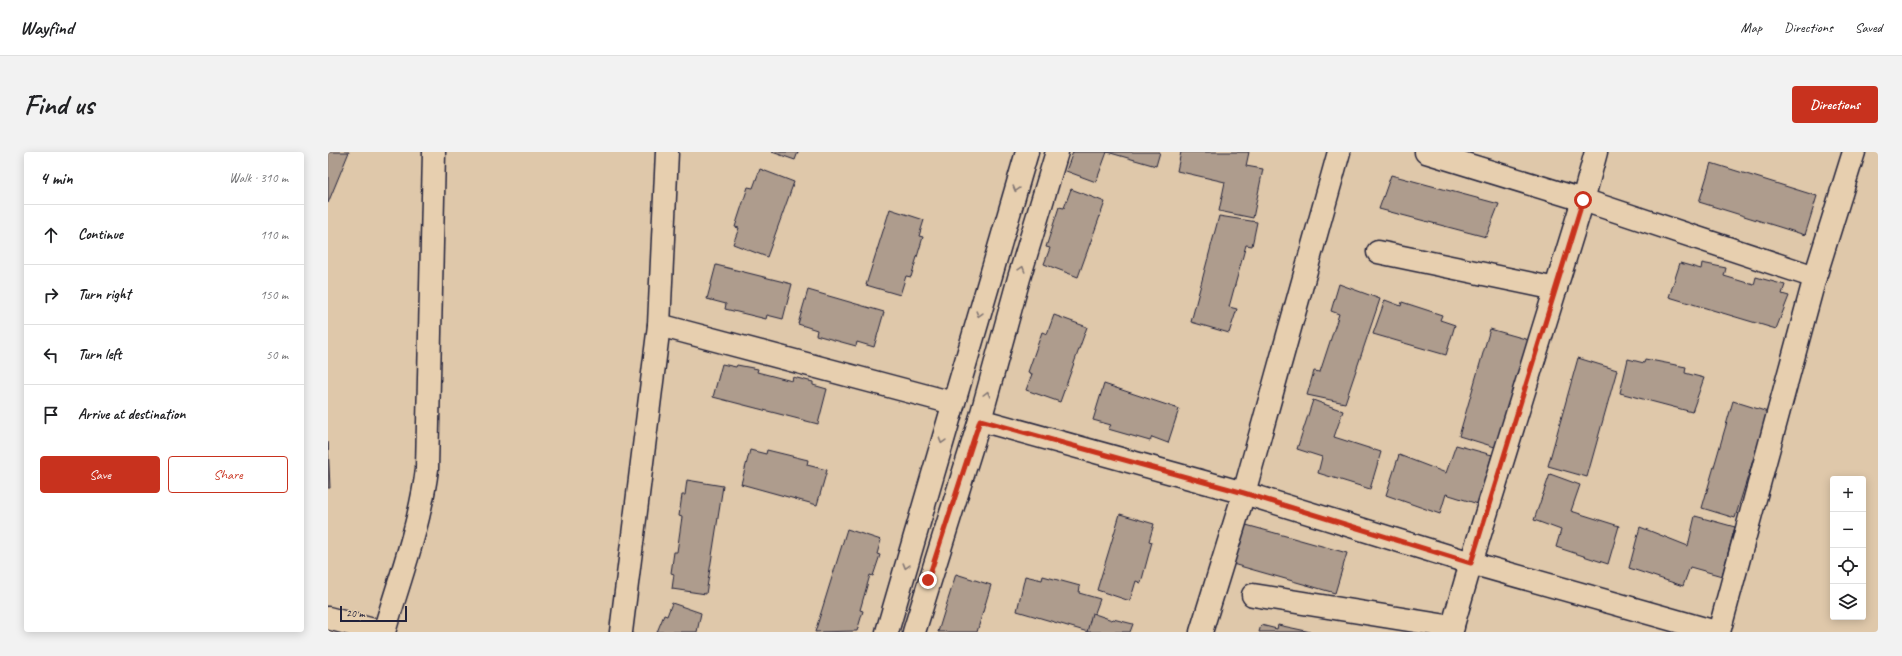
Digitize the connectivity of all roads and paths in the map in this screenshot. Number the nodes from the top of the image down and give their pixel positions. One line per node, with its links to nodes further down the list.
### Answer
1 (434, 152): 21 (street)
2 (667, 152): 13 (street)
3 (1027, 152): 14 (street, one-way to 14)
4 (1057, 152): 15 (street, one-way to 4)
5 (1339, 152): 16 (street)
6 (1426, 152): 9 (street)
7 (1596, 152): 9 (street)
8 (1854, 152): 11 (street)
9 (1583, 200): 11 (street); 12 (street)
10 (1378, 252): 12 (street)
11 (1815, 277): 27 (street)
12 (1556, 289): 17 (street)
13 (659, 325): 14 (street); 22 (street)
14 (953, 403): 23 (street, one-way to 23)
15 (980, 420): 16 (street); 24 (street)
16 (1244, 493): 17 (street); 25 (street)
17 (1471, 563): 20 (street); 26 (street)
18 (1253, 595): 20 (street)
19 (328, 618): 21 (street)
20 (1452, 630)
21 (382, 632)
22 (621, 632)
23 (887, 632)
24 (914, 632)
25 (1201, 632)
26 (1716, 632)
27 (1719, 632)

